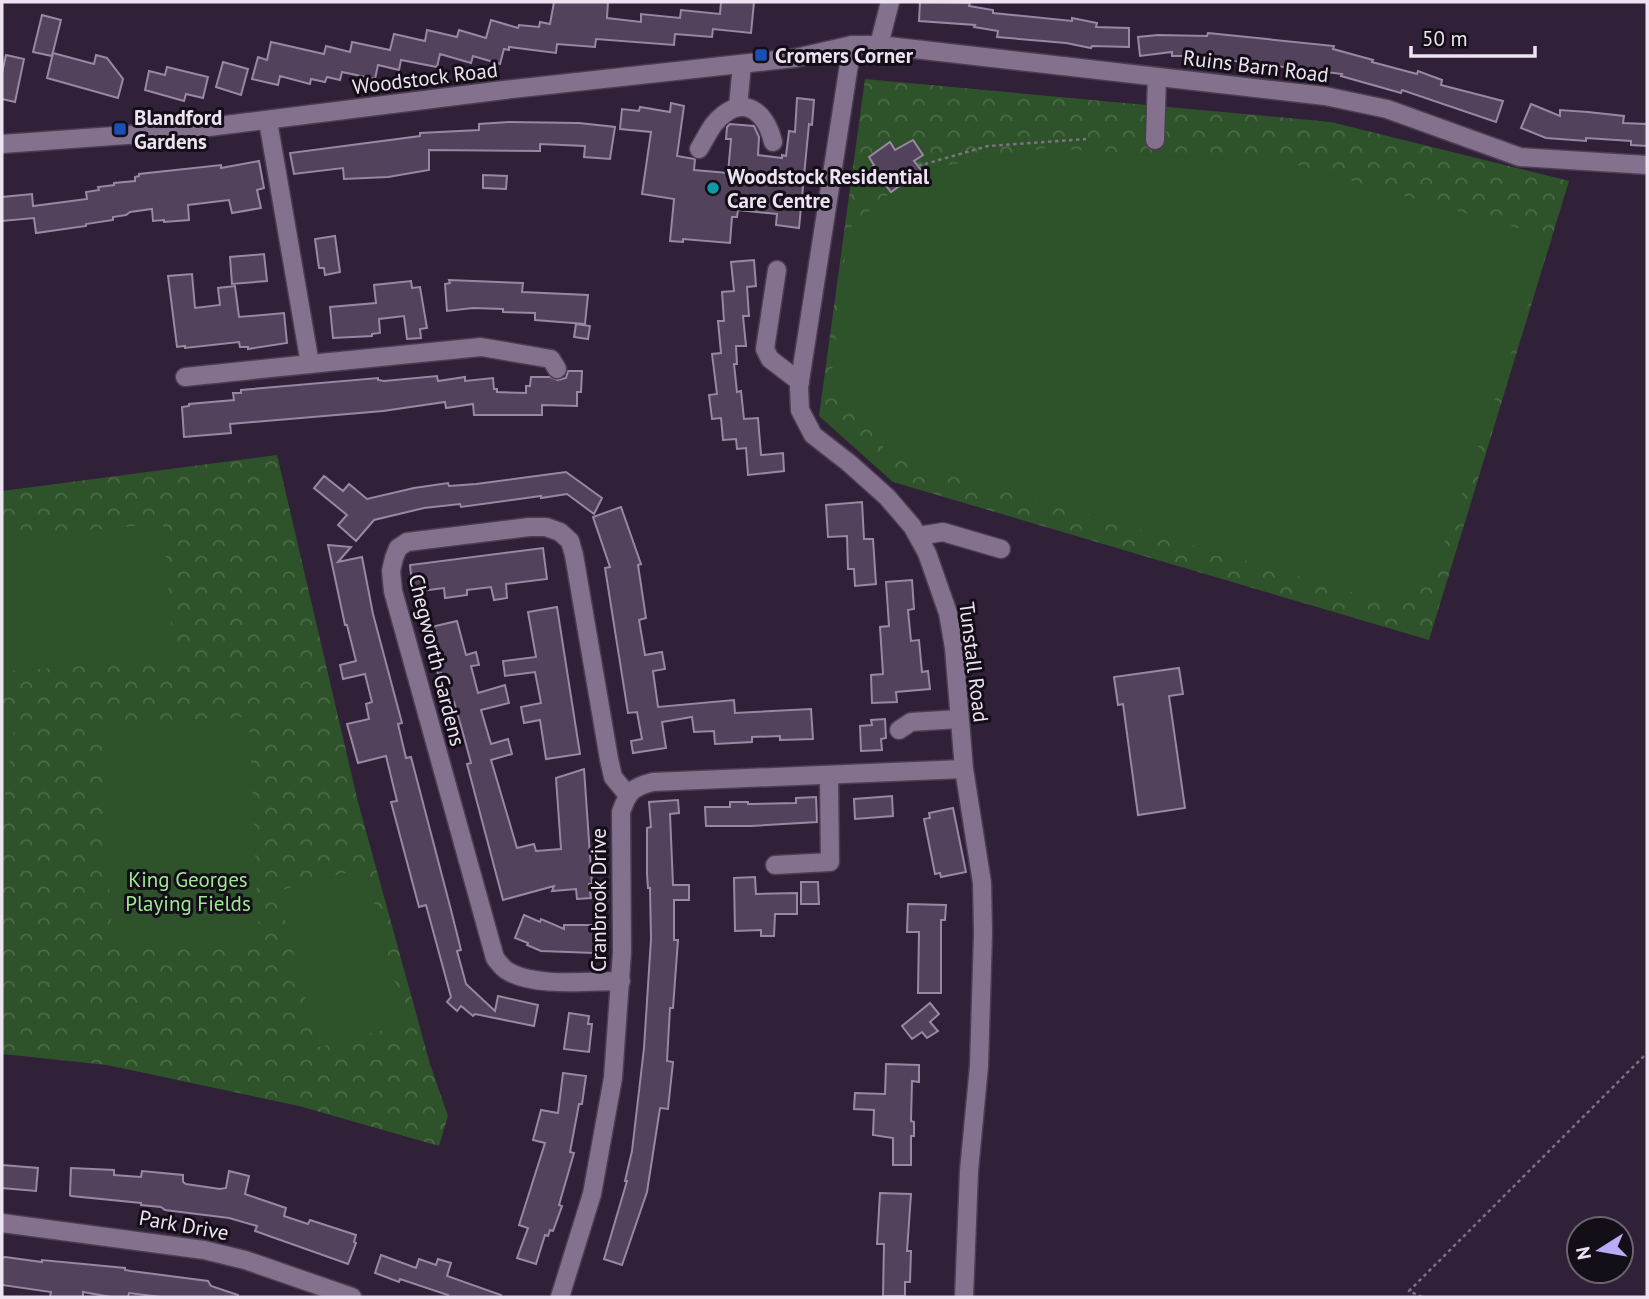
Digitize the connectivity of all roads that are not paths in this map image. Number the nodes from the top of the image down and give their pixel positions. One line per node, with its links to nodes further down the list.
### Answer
1 (890, 2): 3 (street)
2 (852, 45): 3 (street, Ruins Barn Road); 4 (street, Woodstock Road); 17 (street, Tunstall Road)
3 (879, 45): 5 (street, Ruins Barn Road)
4 (742, 64): 6 (street); 7 (street, Woodstock Road)
5 (1157, 77): 8 (street); 12 (street, Ruins Barn Road)
6 (738, 107): 9 (street); 11 (street)
7 (268, 121): 10 (street, Woodstock Road); 14 (street)
8 (1154, 140)
9 (774, 142)
10 (2, 144)
11 (699, 149)
12 (1647, 165)
13 (777, 270): 17 (street)
14 (310, 364): 15 (street); 16 (street)
15 (557, 369)
16 (185, 377)
17 (800, 382): 18 (street, Tunstall Road)
18 (918, 536): 19 (street); 20 (street, Tunstall Road)
19 (1001, 549)
20 (959, 719): 21 (street); 22 (street, Tunstall Road)
21 (899, 730)
22 (964, 769): 23 (street); 30 (street, Tunstall Road)
23 (829, 776): 24 (street); 25 (street)
24 (627, 794): 26 (street, Cranbrook Drive); 26 (street, Chegworth Gardens)
25 (775, 865)
26 (621, 981): 29 (street, Cranbrook Drive)
27 (2, 1223): 28 (street, Park Drive)
28 (352, 1297)
29 (560, 1297)
30 (964, 1297)

